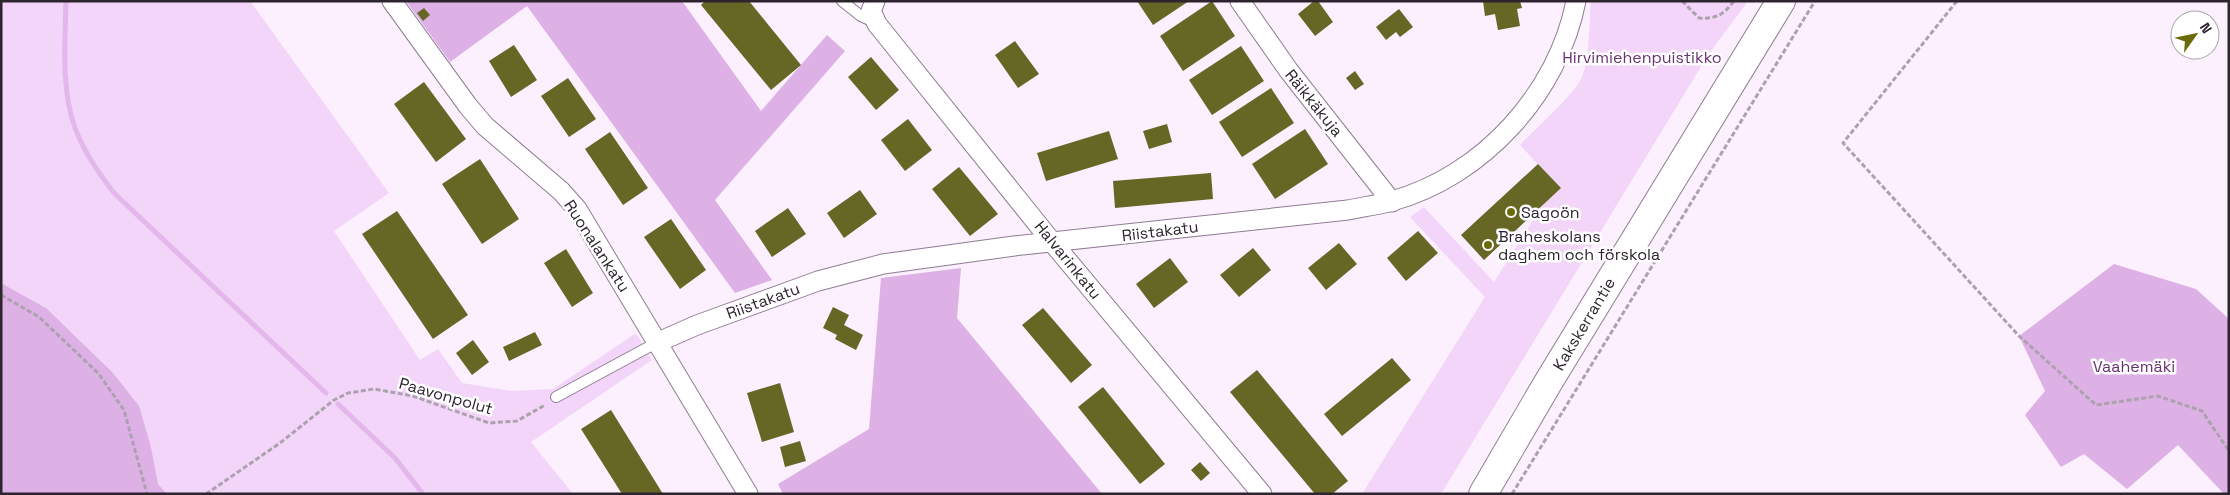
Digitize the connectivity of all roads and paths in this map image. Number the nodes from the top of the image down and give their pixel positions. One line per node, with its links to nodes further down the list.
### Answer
1 (392, 1): 15 (street, Ruonalankatu)
2 (842, 1): 11 (lane)
3 (875, 1): 11 (street)
4 (1240, 1): 12 (street, Räikkäkuja)
5 (1576, 1): 12 (street, Riistakatu)
6 (1682, 1): 7 (path)
7 (1734, 1)
8 (1781, 1): 22 (main road, Kakskerrantie)
9 (1815, 1): 23 (path)
10 (1956, 1): 17 (path)
11 (877, 24): 13 (street, Halvarinkatu)
12 (1392, 202): 13 (street, Riistakatu)
13 (1052, 242): 15 (street, Riistakatu); 21 (street, Halvarinkatu)
14 (1, 295): 18 (path)
15 (656, 344): 16 (lane); 20 (street, Ruonalankatu)
16 (556, 397): 19 (path, Paavonpolut)
17 (2229, 451)
18 (147, 494)
19 (206, 494)
20 (748, 494)
21 (1262, 494)
22 (1483, 494)
23 (1512, 494)

